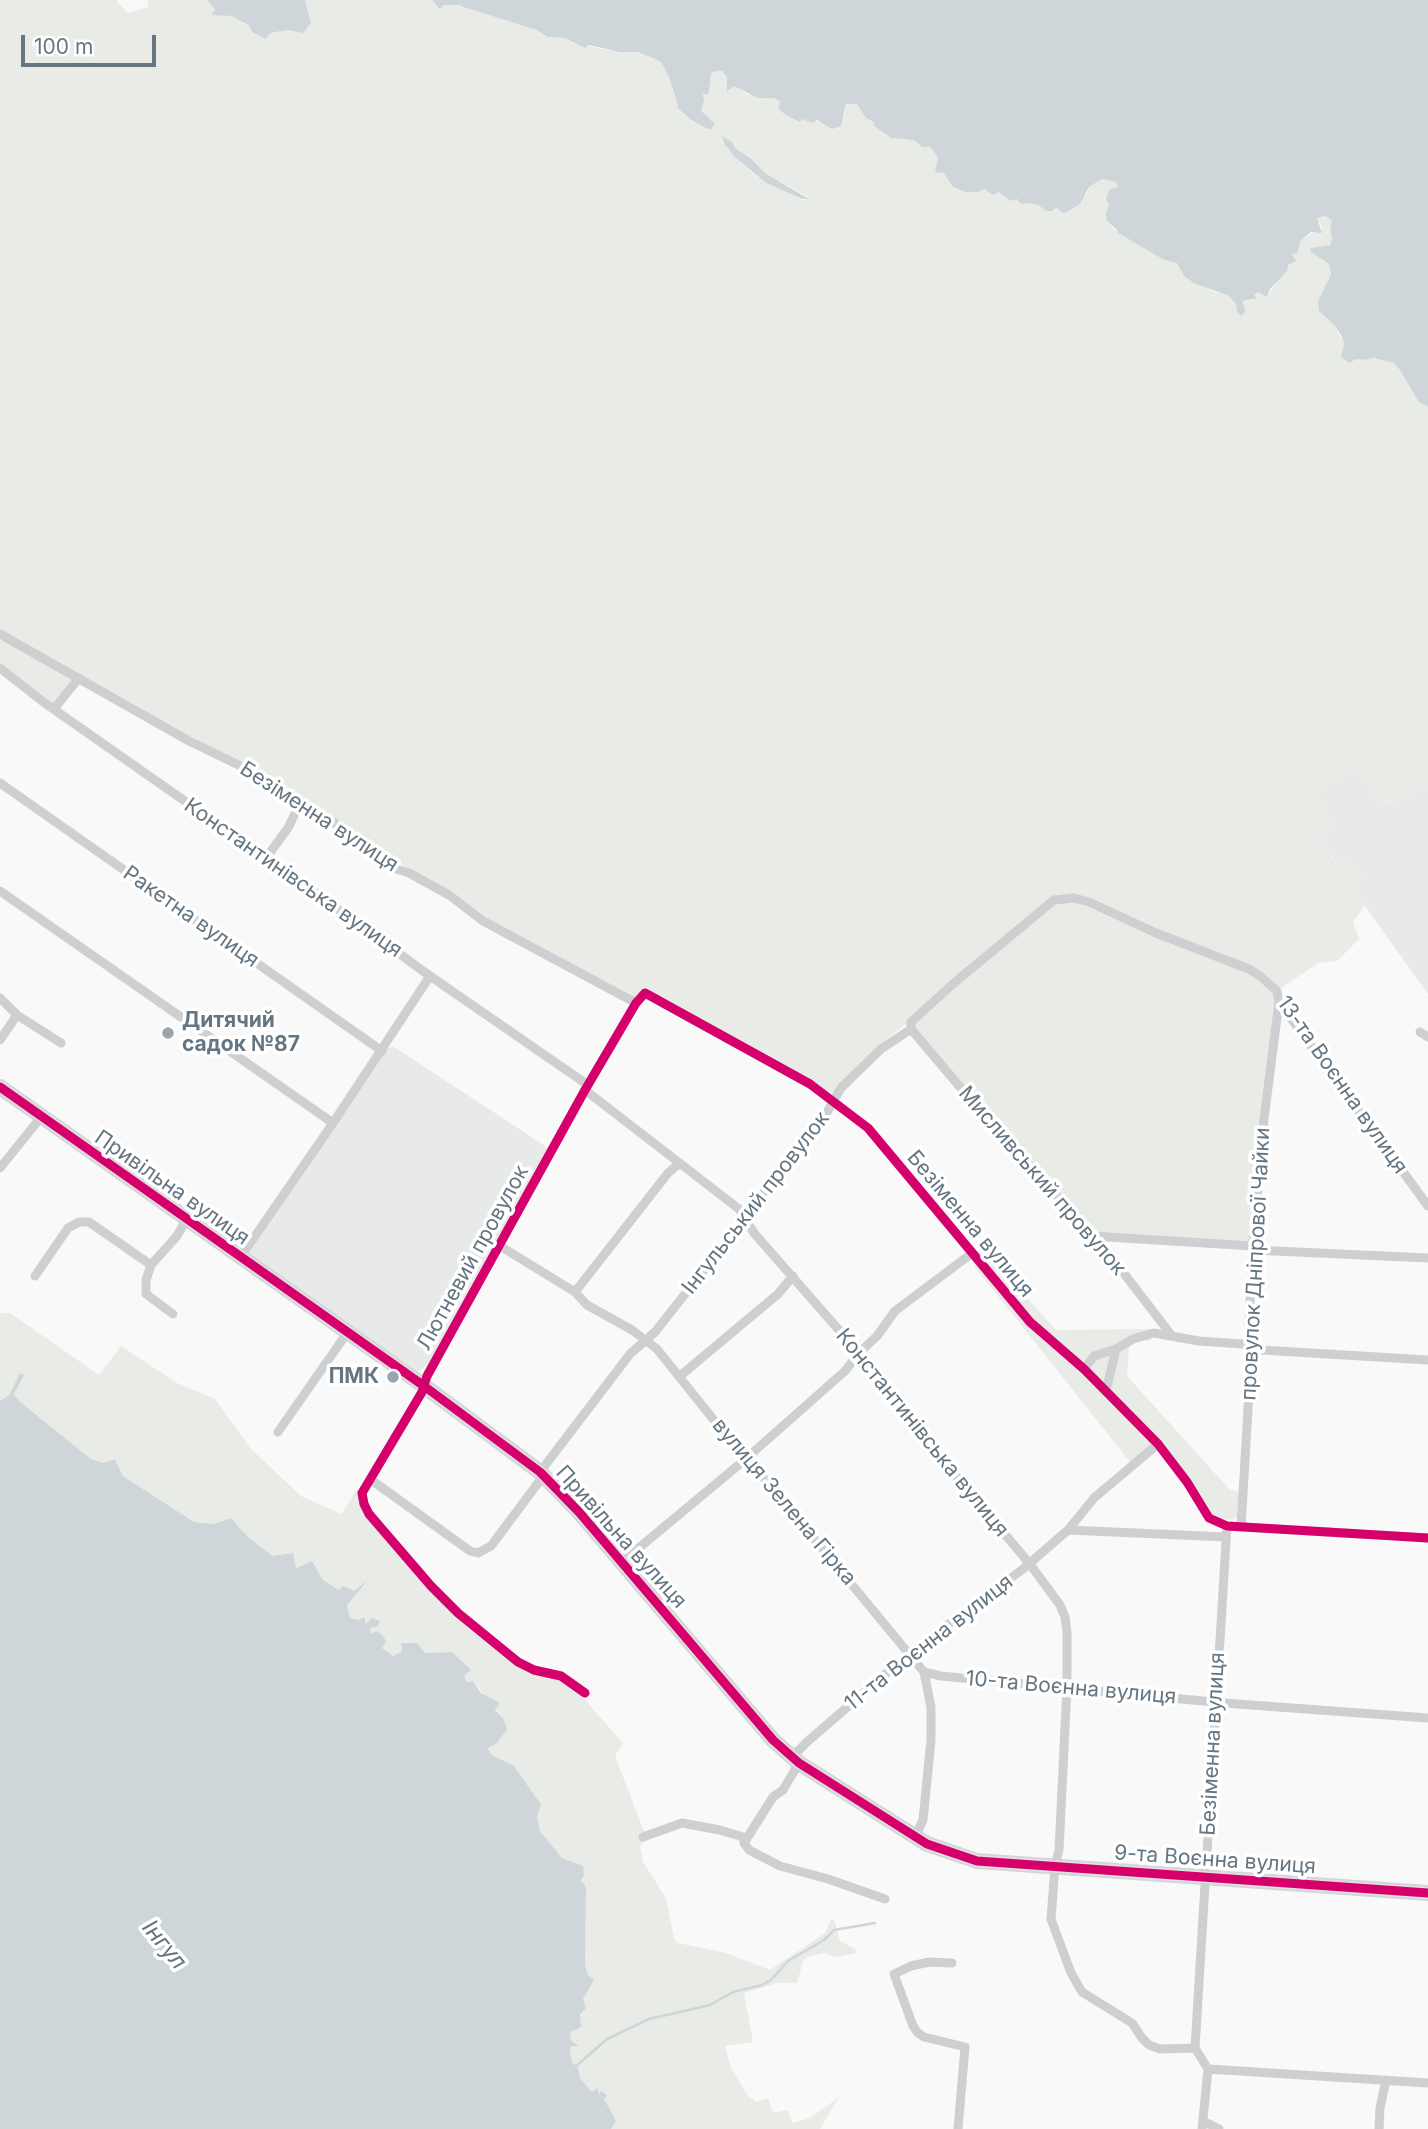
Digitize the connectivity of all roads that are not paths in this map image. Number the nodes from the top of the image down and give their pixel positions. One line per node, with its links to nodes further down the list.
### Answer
1 (0, 634): 3 (street, Безіменна вулиця)
2 (0, 668): 4 (street, Константинівська вулиця)
3 (79, 678): 4 (street); 6 (street, Безіменна вулиця)
4 (54, 709): 7 (street, Константинівська вулиця)
5 (0, 783): 19 (street, Ракетна вулиця)
6 (299, 805): 7 (street); 14 (street, Безіменна вулиця)
7 (266, 858): 10 (street, Константинівська вулиця)
8 (0, 891): 24 (street)
9 (1054, 900): 13 (street, 13-та Воєнна вулиця); 16 (street, Інгульський провулок)
10 (430, 976): 19 (street); 21 (street, Константинівська вулиця)
11 (645, 993): 14 (street, Лютневий провулок); 22 (street, Безіменна вулиця)
12 (0, 998): 15 (street)
13 (1279, 1002): 27 (street, 13-та Воєнна вулиця); 32 (street, провулок Дніпрової Чайки)
14 (636, 1003): 21 (street, Лютневий провулок)
15 (17, 1015): 17 (street); 18 (street)
16 (911, 1028): 22 (street, Інгульський провулок); 30 (street, Мисливський провулок)
17 (0, 1040)
18 (61, 1043)
19 (382, 1051): 24 (street)
20 (0, 1087): 23 (street, Привільна вулиця)
21 (586, 1088): 25 (street, Константинівська вулиця); 31 (street, Лютневий провулок)
22 (833, 1103): 28 (street, Інгульський провулок); 33 (street, Безіменна вулиця)
23 (42, 1116): 26 (street); 29 (street, Привільна вулиця)
24 (333, 1123): 34 (street)
25 (680, 1163): 28 (street, Константинівська вулиця); 39 (street)
26 (0, 1168)
27 (1428, 1206)
28 (746, 1217): 38 (street, Константинівська вулиця); 43 (street, Інгульський провулок)
29 (186, 1220): 34 (street, Привільна вулиця); 36 (street, Привільна вулиця)
30 (1091, 1236): 32 (street); 42 (street, Мисливський провулок)
31 (500, 1246): 39 (street, вулиця Зелена Гірка); 50 (street, Лютневий провулок)
32 (1253, 1248): 35 (street); 44 (street, провулок Дніпрової Чайки)
33 (971, 1254): 46 (street); 48 (street, Безіменна вулиця)
34 (240, 1258): 41 (street, Привільна вулиця)
35 (1428, 1258)
36 (151, 1265): 37 (street); 40 (street)
37 (35, 1276)
38 (793, 1276): 46 (street, Константинівська вулиця); 49 (street)
39 (575, 1292): 43 (street, вулиця Зелена Гірка)
40 (173, 1314)
41 (347, 1333): 50 (street, Привільна вулиця); 52 (street)
42 (1172, 1336): 44 (street); 45 (street)
43 (645, 1341): 49 (street, вулиця Зелена Гірка); 55 (street, Інгульський провулок)
44 (1250, 1347): 47 (street); 57 (street, провулок Дніпрової Чайки)
45 (1116, 1349): 48 (street); 51 (street)
46 (859, 1353): 54 (street); 62 (street, Константинівська вулиця)
47 (1428, 1360)
48 (1084, 1369): 51 (street, Безіменна вулиця)
49 (680, 1376): 54 (street, вулиця Зелена Гірка)
50 (424, 1386): 55 (street, Привільна вулиця); 56 (street, Лютневий провулок)
51 (1106, 1391): 53 (street, Безіменна вулиця)
52 (278, 1432)
53 (1158, 1444): 58 (street, 11-та Воєнна вулиця); 59 (street, Безіменна вулиця)
54 (745, 1458): 61 (street); 63 (street, вулиця Зелена Гірка)
55 (542, 1474): 56 (street, Інгульський провулок); 61 (street, Привільна вулиця)
56 (370, 1479): 66 (street, Лютневий провулок)
57 (1241, 1527): 59 (street); 60 (street)
58 (1068, 1530): 59 (street); 62 (street, 11-та Воєнна вулиця)
59 (1227, 1531): 67 (street, Безіменна вулиця)
60 (1428, 1538)
61 (622, 1562): 69 (street, Привільна вулиця)
62 (1029, 1563): 63 (street, 11-та Воєнна вулиця); 65 (street, Константинівська вулиця)
63 (910, 1653): 64 (street, вулиця Зелена Гірка); 69 (street, 11-та Воєнна вулиця)
64 (924, 1672): 65 (street, 10-та Воєнна вулиця); 71 (street, вулиця Зелена Гірка)
65 (1067, 1687): 67 (street, 10-та Воєнна вулиця); 74 (street, Константинівська вулиця)
66 (585, 1692)
67 (1215, 1702): 68 (street, 10-та Воєнна вулиця); 75 (street, Безіменна вулиця)
68 (1428, 1717)
69 (796, 1760): 71 (street, Привільна вулиця); 72 (street, 11-та Воєнна вулиця)
70 (643, 1837): 72 (street)
71 (915, 1837): 73 (street, Привільна вулиця)
72 (746, 1838): 77 (street)
73 (998, 1863): 74 (street, 9-та Воєнна вулиця)
74 (1055, 1866): 75 (street, 9-та Воєнна вулиця); 79 (street, Константинівська вулиця)
75 (1205, 1878): 76 (street, 9-та Воєнна вулиця); 79 (street, Безіменна вулиця)
76 (1428, 1893)
77 (885, 1899)
78 (953, 1963): 84 (street)
79 (1195, 2049): 80 (street)
80 (1208, 2069): 81 (street); 83 (street)
81 (1386, 2080): 82 (street); 86 (street)
82 (1428, 2083)
83 (1202, 2125): 85 (street)
84 (958, 2129)
85 (1219, 2129)
86 (1379, 2129)

